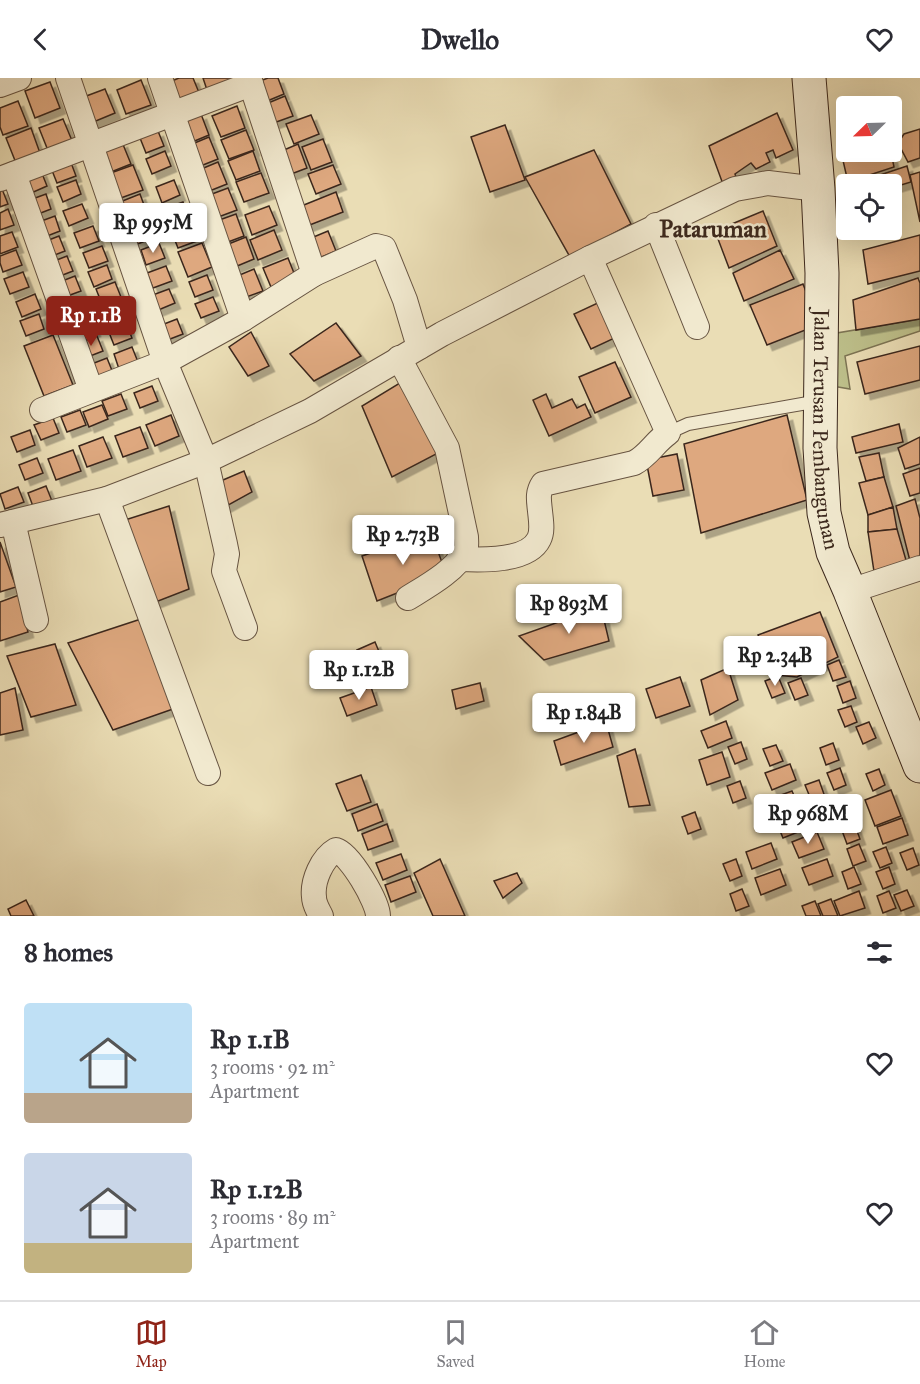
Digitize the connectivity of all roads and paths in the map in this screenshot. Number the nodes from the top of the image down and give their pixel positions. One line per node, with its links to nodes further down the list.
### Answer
1 (19, 78): 6 (street)
2 (68, 78): 8 (street)
3 (159, 78): 7 (street)
4 (809, 78): 10 (street, Jalan Terusan Pembangunan)
5 (250, 81): 7 (street); 13 (street)
6 (0, 85)
7 (171, 112): 8 (street); 14 (street)
8 (90, 145): 9 (street); 17 (street)
9 (7, 177): 18 (street)
10 (818, 189): 11 (street); 19 (street, Jalan Terusan Pembangunan)
11 (656, 225): 12 (street); 15 (street)
12 (590, 258): 16 (street); 21 (street)
13 (314, 274): 14 (street); 16 (street)
14 (243, 319): 17 (street)
15 (697, 327)
16 (409, 352): 22 (street); 25 (street)
17 (165, 362): 18 (street); 22 (street)
18 (91, 390): 20 (street)
19 (820, 401): 21 (lane); 27 (street, Jalan Terusan Pembangunan)
20 (42, 410)
21 (668, 433): 25 (street)
22 (206, 461): 23 (street); 30 (street)
23 (107, 499): 24 (street); 32 (street)
24 (7, 523): 29 (street)
25 (459, 559): 28 (street)
26 (920, 568): 27 (street)
27 (850, 591): 31 (street, Jalan Terusan Pembangunan)
28 (408, 598)
29 (36, 620)
30 (245, 628)
31 (920, 766)
32 (208, 772)
33 (321, 916): 34 (street)
34 (378, 916)

